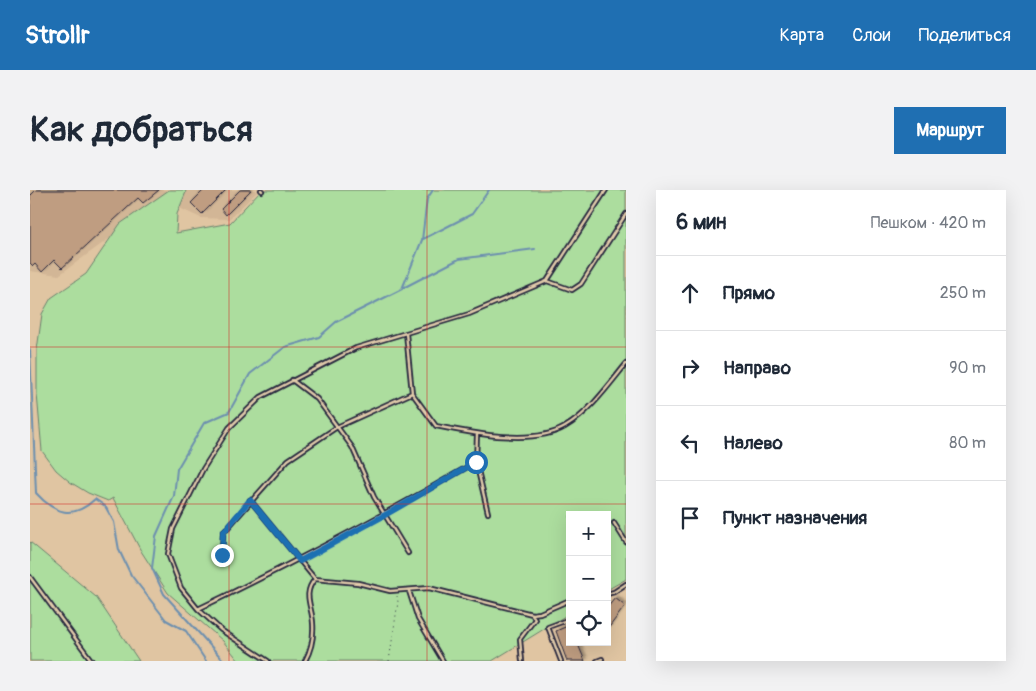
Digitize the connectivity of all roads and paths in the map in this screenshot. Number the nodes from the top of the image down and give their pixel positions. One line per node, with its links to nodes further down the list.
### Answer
1 (606, 190): 3 (lane)
2 (626, 214): 3 (lane)
3 (547, 281): 4 (lane)
4 (406, 333): 6 (lane); 7 (lane)
5 (626, 364): 9 (lane)
6 (292, 380): 8 (lane); 26 (lane)
7 (412, 392): 8 (lane); 9 (lane)
8 (337, 427): 11 (lane); 13 (lane)
9 (476, 434): 10 (lane)
10 (476, 462): 12 (lane); 13 (lane)
11 (250, 500): 17 (lane); 18 (lane)
12 (488, 513)
13 (385, 515): 16 (lane); 18 (lane)
14 (614, 523): 15 (lane)
15 (626, 542)
16 (408, 553)
17 (222, 555)
18 (300, 561): 20 (lane); 26 (lane)
19 (30, 577): 30 (lane)
20 (314, 579): 22 (lane); 32 (lane)
21 (626, 584): 24 (lane)
22 (396, 591): 23 (lane); 33 (path)
23 (409, 591): 27 (lane); 34 (lane)
24 (611, 593)
25 (568, 601): 27 (lane)
26 (198, 609): 31 (lane)
27 (532, 614): 35 (lane)
28 (566, 620): 36 (lane)
29 (602, 659): 37 (lane)
30 (92, 661)
31 (268, 661)
32 (305, 661)
33 (389, 661)
34 (443, 661)
35 (522, 661)
36 (561, 661)
37 (597, 661)

